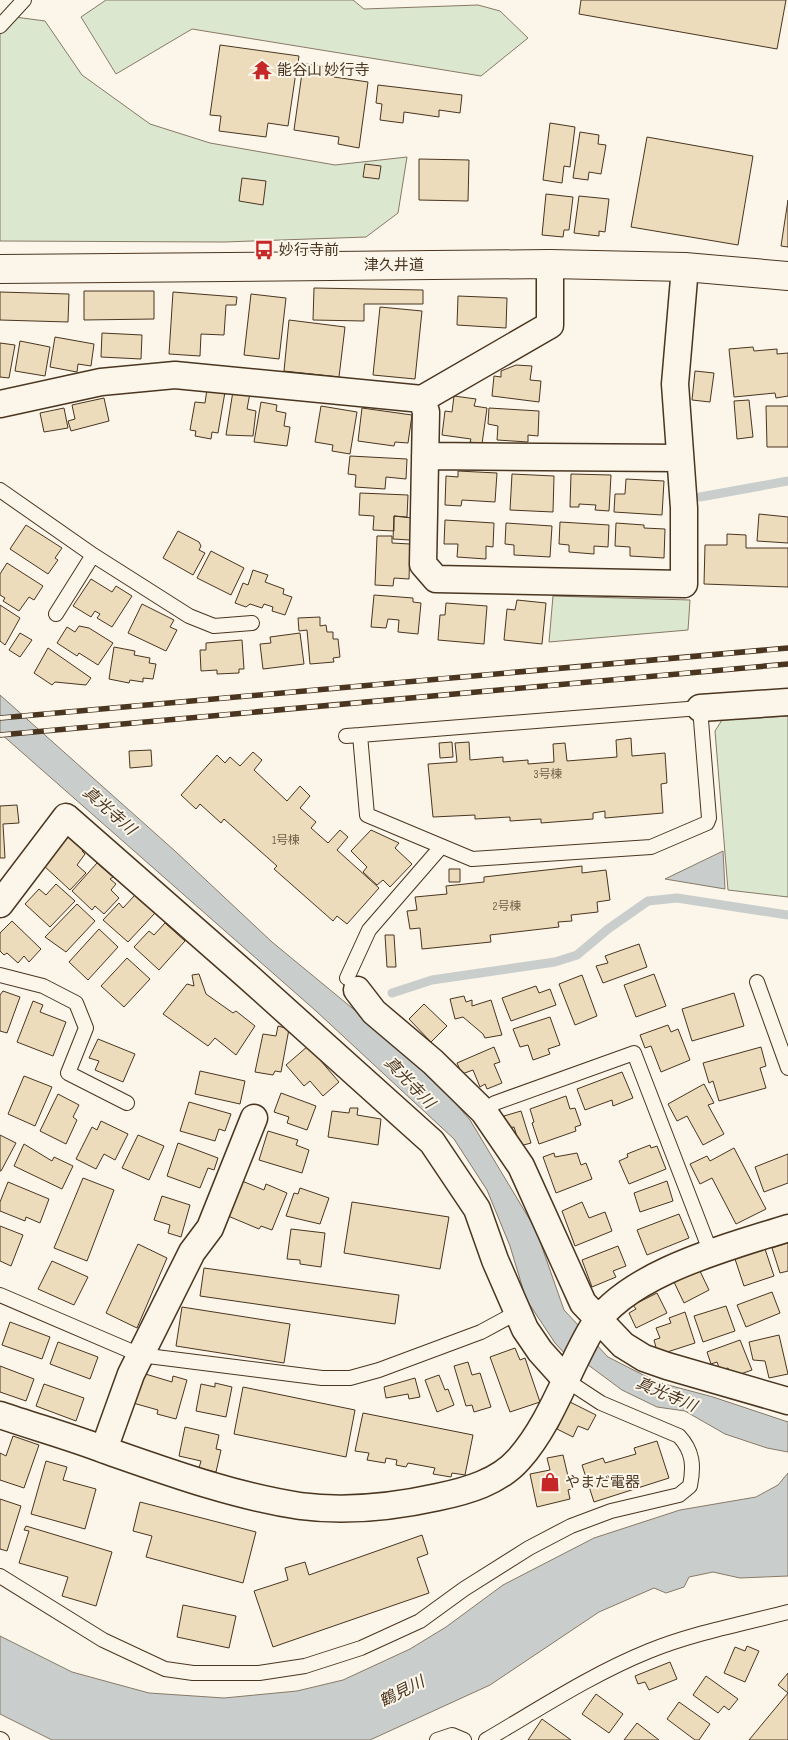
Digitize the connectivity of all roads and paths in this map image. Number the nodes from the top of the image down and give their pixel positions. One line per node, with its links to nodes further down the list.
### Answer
1 (24, 0): 2 (lane)
2 (0, 26)
3 (550, 264): 4 (main road, 津久井道); 5 (main road, 津久井道); 7 (street)
4 (685, 267): 6 (main road, 津久井道); 10 (street)
5 (0, 269)
6 (788, 276)
7 (422, 399): 8 (street); 9 (street)
8 (0, 404)
9 (425, 456): 10 (street); 10 (street)
10 (678, 458)
11 (0, 490): 12 (lane)
12 (93, 555): 13 (lane); 14 (lane)
13 (56, 614)
14 (252, 623)
15 (788, 702): 16 (street)
16 (700, 708): 17 (lane); 19 (lane)
17 (360, 735): 18 (lane); 19 (lane)
18 (346, 736)
19 (441, 846): 23 (lane)
20 (1, 902): 31 (street)
21 (0, 975): 25 (lane)
22 (757, 982): 24 (lane)
23 (352, 984): 26 (street)
24 (788, 1068)
25 (127, 1103)
26 (484, 1112): 29 (lane); 32 (street)
27 (254, 1118): 33 (street)
28 (788, 1228): 29 (street)
29 (711, 1253): 32 (street)
30 (0, 1295): 33 (lane)
31 (518, 1312): 33 (lane); 34 (street)
32 (596, 1324): 34 (street); 35 (street)
33 (140, 1355): 37 (street)
34 (568, 1374): 37 (street); 38 (lane)
35 (788, 1401)
36 (0, 1415): 37 (street)
37 (104, 1449)
38 (0, 1576)
39 (788, 1612): 42 (lane)
40 (437, 1740): 41 (lane)
41 (464, 1740)
42 (486, 1740)

